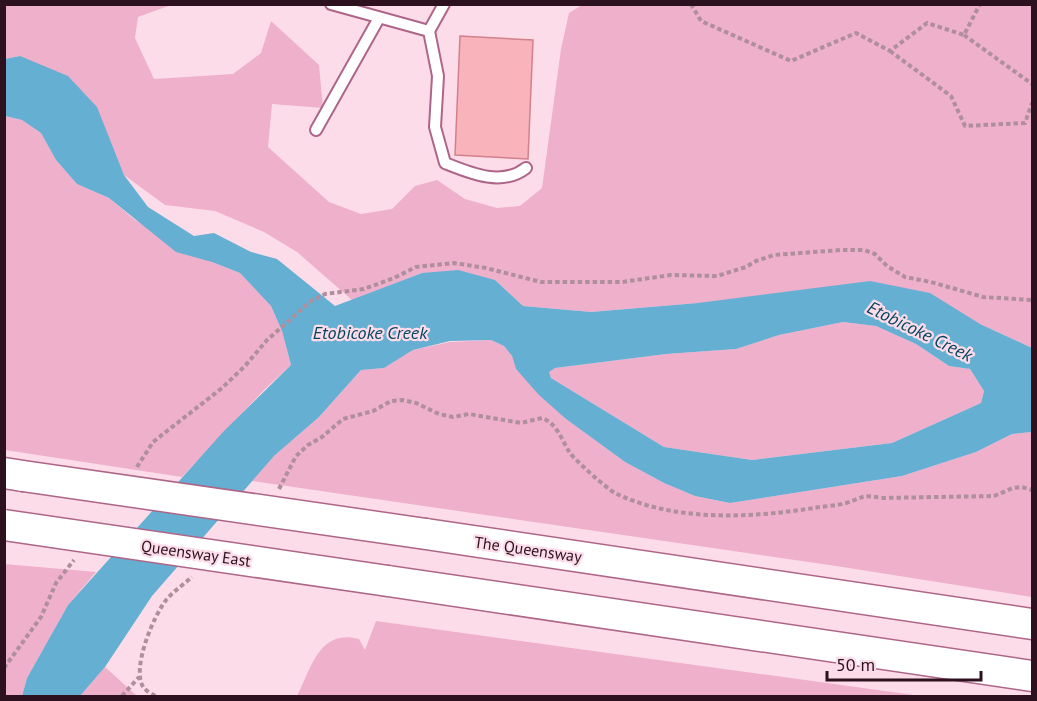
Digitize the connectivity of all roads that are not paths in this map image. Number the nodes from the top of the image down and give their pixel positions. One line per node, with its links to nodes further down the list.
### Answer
1 (331, 4): 3 (lane)
2 (444, 4): 4 (lane)
3 (379, 18): 4 (lane); 5 (lane)
4 (429, 32): 6 (lane)
5 (316, 130)
6 (526, 168)
7 (14, 474): 9 (main road, The Queensway, bridge)
8 (4, 525): 10 (main road, Queensway East, bridge)
9 (1032, 624)
10 (1032, 676)

